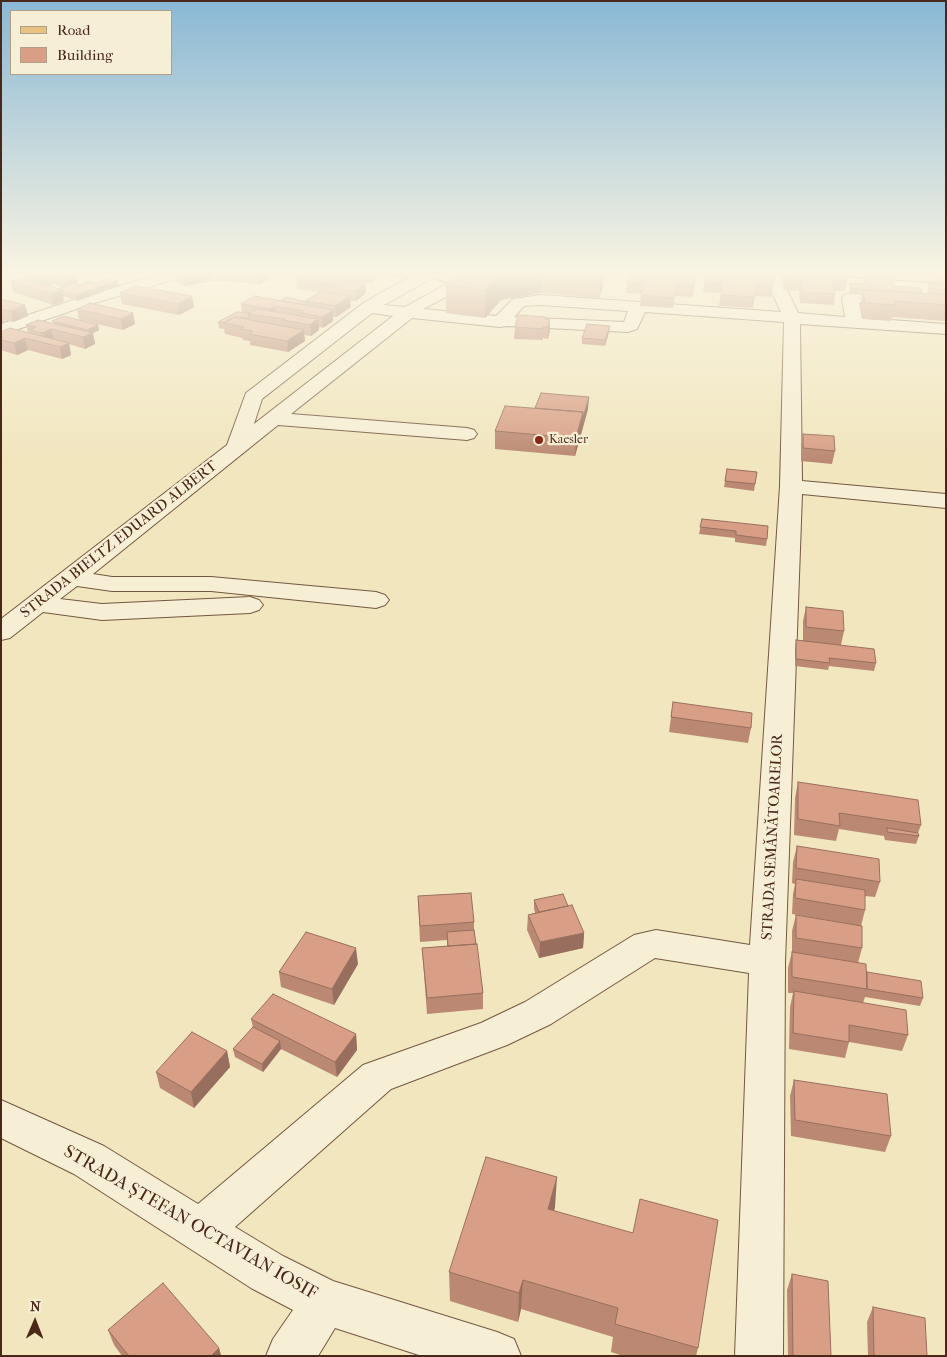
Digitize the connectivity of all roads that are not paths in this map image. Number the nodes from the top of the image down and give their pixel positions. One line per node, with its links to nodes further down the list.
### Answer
1 (334, 334): 6 (street)
2 (380, 334): 4 (street, STRADA BIELTZ EDUARD ALBERT)
3 (792, 334): 7 (street, STRADA SEMĂNĂTOARELOR)
4 (274, 418): 5 (street); 6 (street, STRADA BIELTZ EDUARD ALBERT)
5 (467, 434)
6 (237, 448): 9 (street, STRADA BIELTZ EDUARD ALBERT)
7 (791, 486): 8 (street); 14 (street, STRADA SEMĂNĂTOARELOR)
8 (946, 501)
9 (72, 578): 10 (street); 11 (street, STRADA BIELTZ EDUARD ALBERT)
10 (376, 600)
11 (40, 604): 12 (street); 13 (street, STRADA BIELTZ EDUARD ALBERT)
12 (250, 605)
13 (1, 632)
14 (766, 962): 16 (street); 20 (street, STRADA SEMĂNĂTOARELOR)
15 (1, 1118): 16 (street, STRADA ȘTEFAN OCTAVIAN IOSIF)
16 (201, 1229): 17 (street, STRADA ȘTEFAN OCTAVIAN IOSIF)
17 (325, 1302): 18 (street); 19 (street, STRADA ȘTEFAN OCTAVIAN IOSIF)
18 (290, 1356)
19 (497, 1356)
20 (759, 1356)

